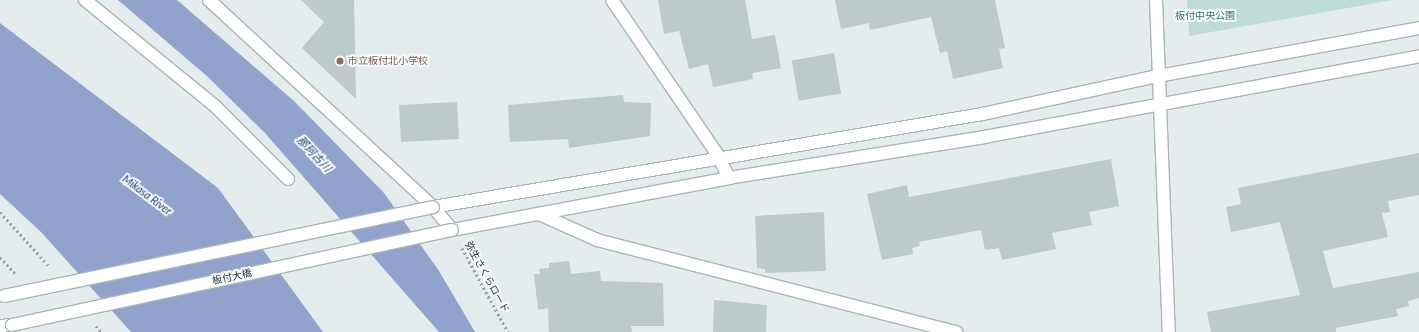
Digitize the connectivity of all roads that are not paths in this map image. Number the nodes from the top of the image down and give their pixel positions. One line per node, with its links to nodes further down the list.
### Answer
1 (86, 0): 11 (street)
2 (209, 0): 12 (street)
3 (612, 0): 9 (street)
4 (1156, 0): 7 (street)
5 (1419, 28): 7 (street)
6 (1419, 56): 8 (street, 板付大橋)
7 (1158, 76): 8 (street); 9 (street)
8 (1160, 104): 10 (street, 板付大橋); 18 (street)
9 (719, 157): 10 (street); 12 (street)
10 (729, 178): 13 (street, 板付大橋)
11 (288, 179)
12 (433, 207): 14 (street); 15 (street, bridge)
13 (539, 214): 14 (street, 板付大橋); 17 (street)
14 (452, 230): 16 (street, 板付大橋, bridge)
15 (2, 296)
16 (0, 326)
17 (956, 332)
18 (1169, 332)

